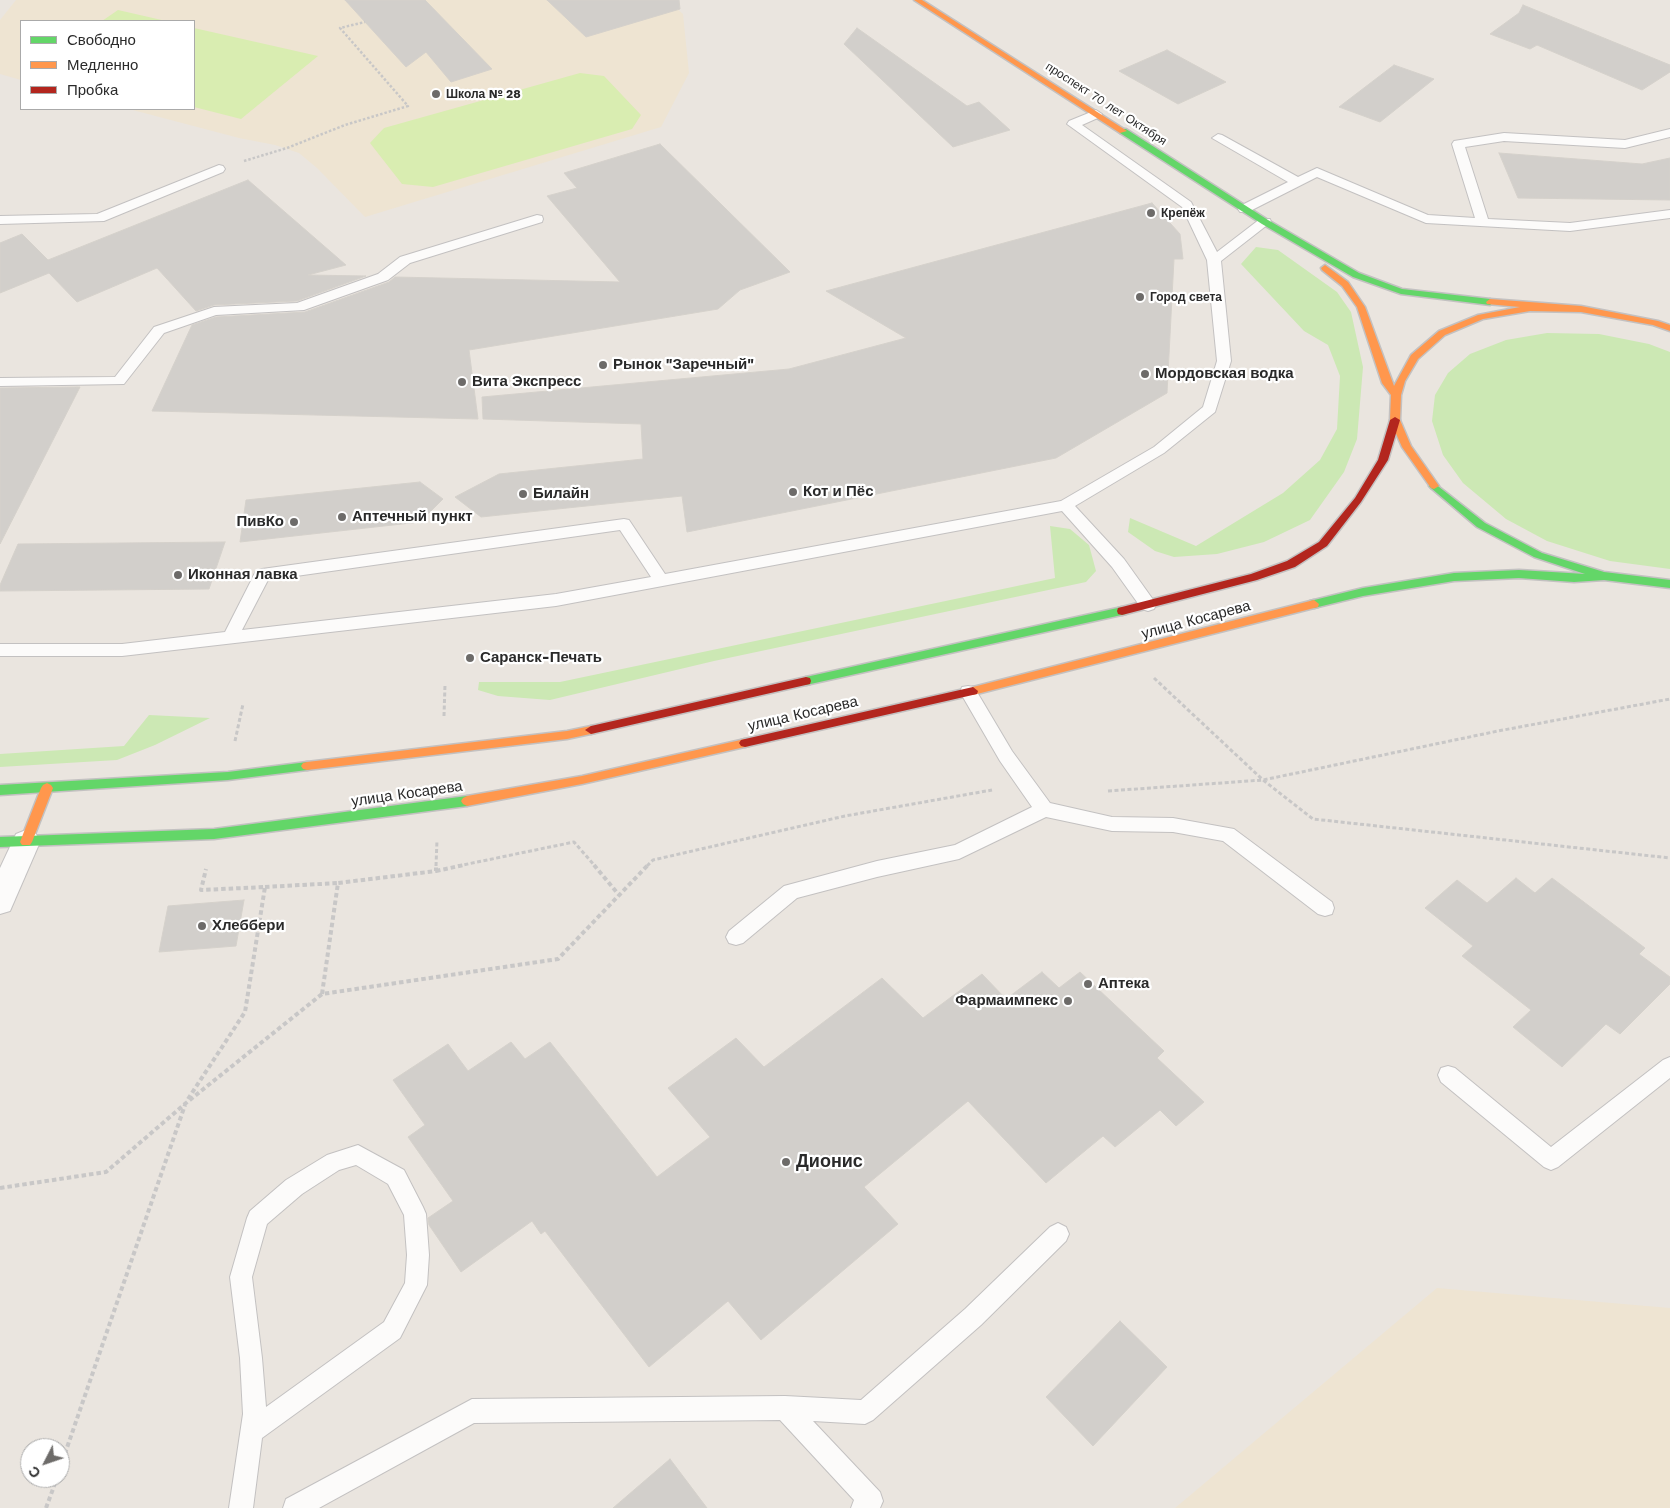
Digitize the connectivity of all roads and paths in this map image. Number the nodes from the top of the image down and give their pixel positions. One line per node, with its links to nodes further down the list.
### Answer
1 (917, 0): 3 (main road, проспект 70 лет Октября)
2 (365, 22): 6 (path)
3 (1096, 114): 8 (main road, проспект 70 лет Октября); 15 (lane)
4 (1670, 133): 13 (lane)
5 (1218, 138): 7 (lane)
6 (219, 169): 11 (lane)
7 (1298, 182): 8 (lane); 13 (lane)
8 (1244, 209): 12 (main road, проспект 70 лет Октября)
9 (1670, 214): 13 (lane)
10 (537, 219): 20 (lane)
11 (0, 220)
12 (1265, 222): 14 (main road, проспект 70 лет Октября); 15 (lane)
13 (1483, 222)
14 (1279, 231): 16 (main road, проспект 70 лет Октября); 21 (main road, проспект 70 лет Октября)
15 (1214, 260): 23 (lane)
16 (1561, 309): 17 (main road); 21 (main road)
17 (1581, 309): 18 (main road); 19 (main road)
18 (1660, 312)
19 (1670, 328)
20 (0, 382)
21 (1396, 395): 22 (main road)
22 (1395, 420): 24 (main road); 27 (main road, улица Косарева)
23 (1065, 505): 25 (lane); 27 (lane)
24 (1604, 576): 26 (main road); 30 (main road, улица Косарева)
25 (661, 580): 28 (lane); 28 (lane)
26 (1670, 584)
27 (1148, 605): 34 (main road, улица Косарева)
28 (230, 638): 29 (lane)
29 (0, 650)
30 (1128, 653): 31 (main road, улица Косарева); 35 (path)
31 (968, 692): 39 (lane); 41 (main road, улица Косарева)
32 (1670, 699): 35 (path)
33 (243, 704): 34 (path)
34 (228, 776): 36 (main road, улица Косарева)
35 (1263, 780): 38 (path); 43 (path)
36 (48, 788): 37 (main road, улица Косарева); 42 (main road)
37 (0, 790)
38 (1101, 791)
39 (1032, 792): 40 (lane); 47 (path)
40 (1044, 809): 49 (lane); 50 (lane)
41 (214, 834): 42 (main road, улица Косарева); 46 (path)
42 (13, 842): 48 (street)
43 (1670, 858)
44 (436, 870): 47 (path)
45 (338, 883): 46 (path)
46 (265, 887): 53 (path)
47 (619, 895): 53 (path)
48 (0, 902)
49 (1325, 908)
50 (736, 937)
51 (1670, 1066): 52 (lane)
52 (1448, 1074)
53 (186, 1103): 54 (path); 58 (path)
54 (0, 1188)
55 (1058, 1234): 56 (lane)
56 (785, 1408): 62 (lane); 63 (lane)
57 (252, 1432): 57 (lane); 61 (lane)
58 (70, 1439)
59 (53, 1488): 60 (path)
60 (46, 1508)
61 (241, 1508)
62 (295, 1508)
63 (863, 1508)

